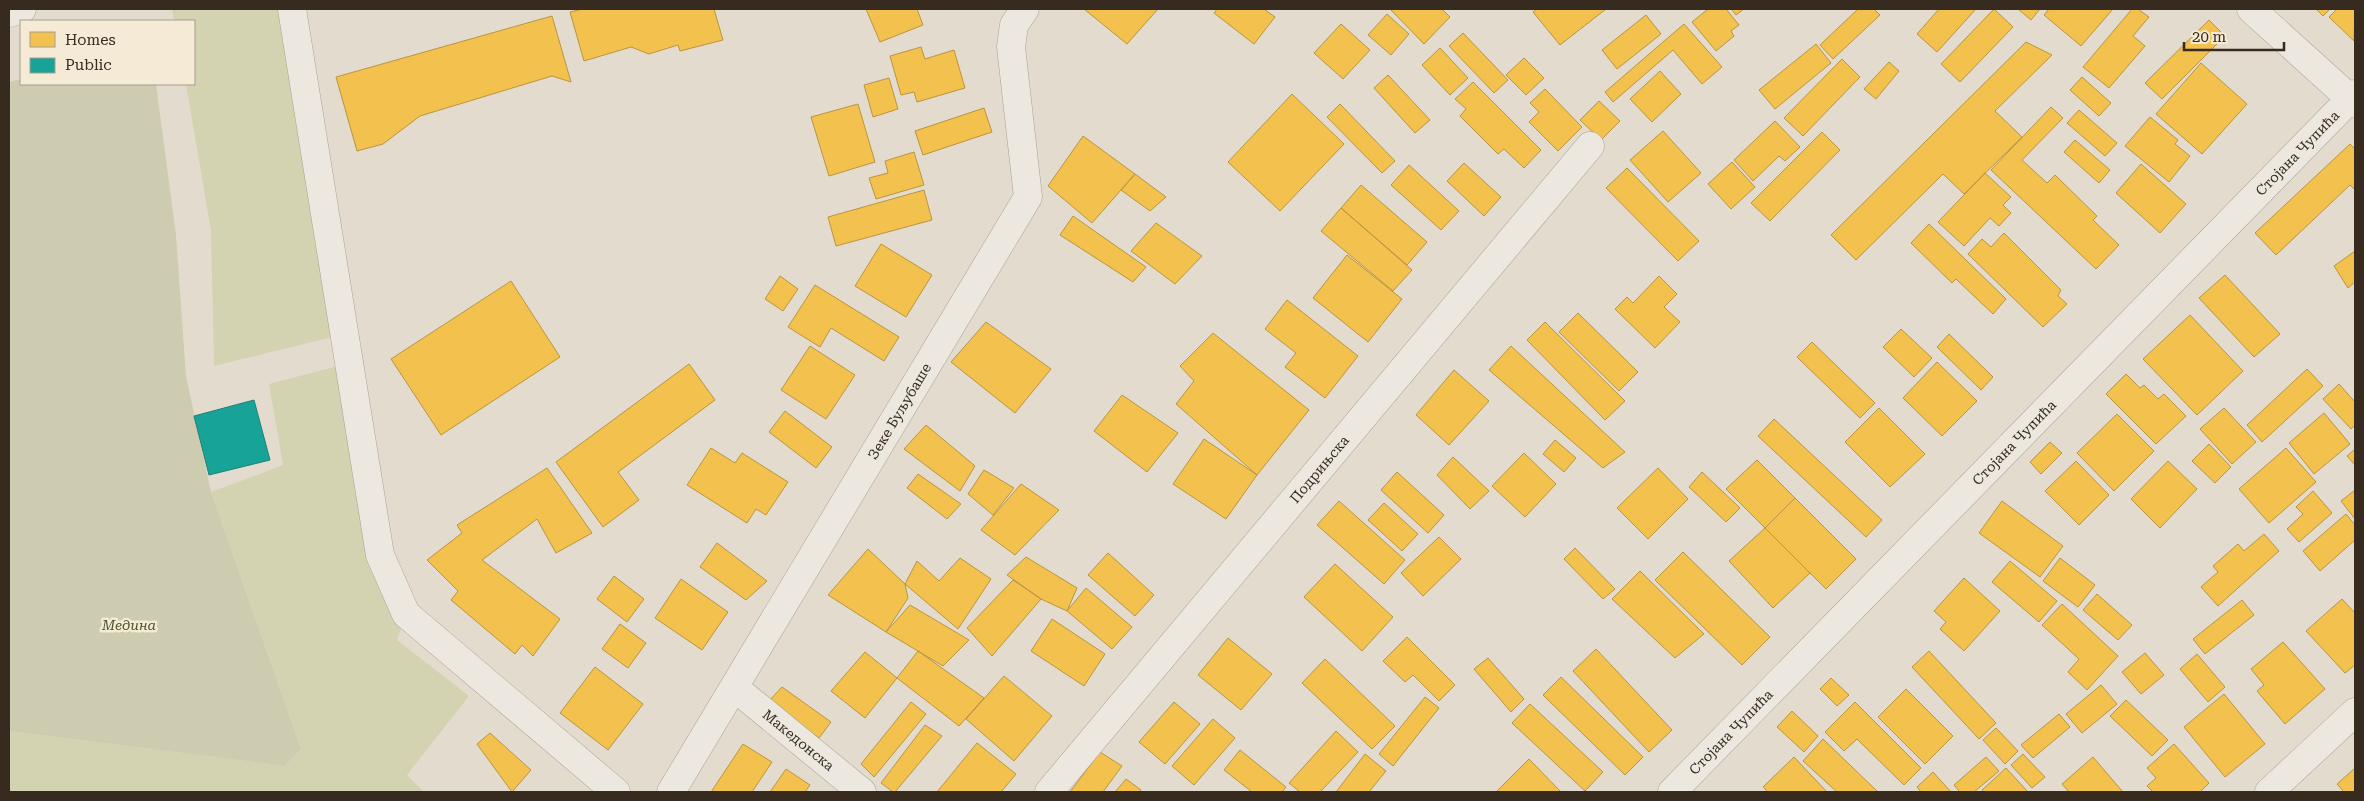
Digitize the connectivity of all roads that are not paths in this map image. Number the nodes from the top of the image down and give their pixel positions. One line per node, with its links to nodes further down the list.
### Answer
1 (22, 9): 5 (street)
2 (292, 9): 10 (street)
3 (1025, 9): 8 (street, Зеке Буљубаше)
4 (2251, 9): 6 (street)
5 (9, 13)
6 (2354, 99): 14 (street, Стојана Чупића)
7 (1590, 146): 13 (street, Подрињска)
8 (735, 688): 11 (street, Зеке Буљубаше); 12 (street, Македонска)
9 (2355, 712): 15 (street)
10 (616, 792)
11 (671, 792)
12 (862, 792)
13 (1049, 792)
14 (1672, 792)
15 (2269, 792)

